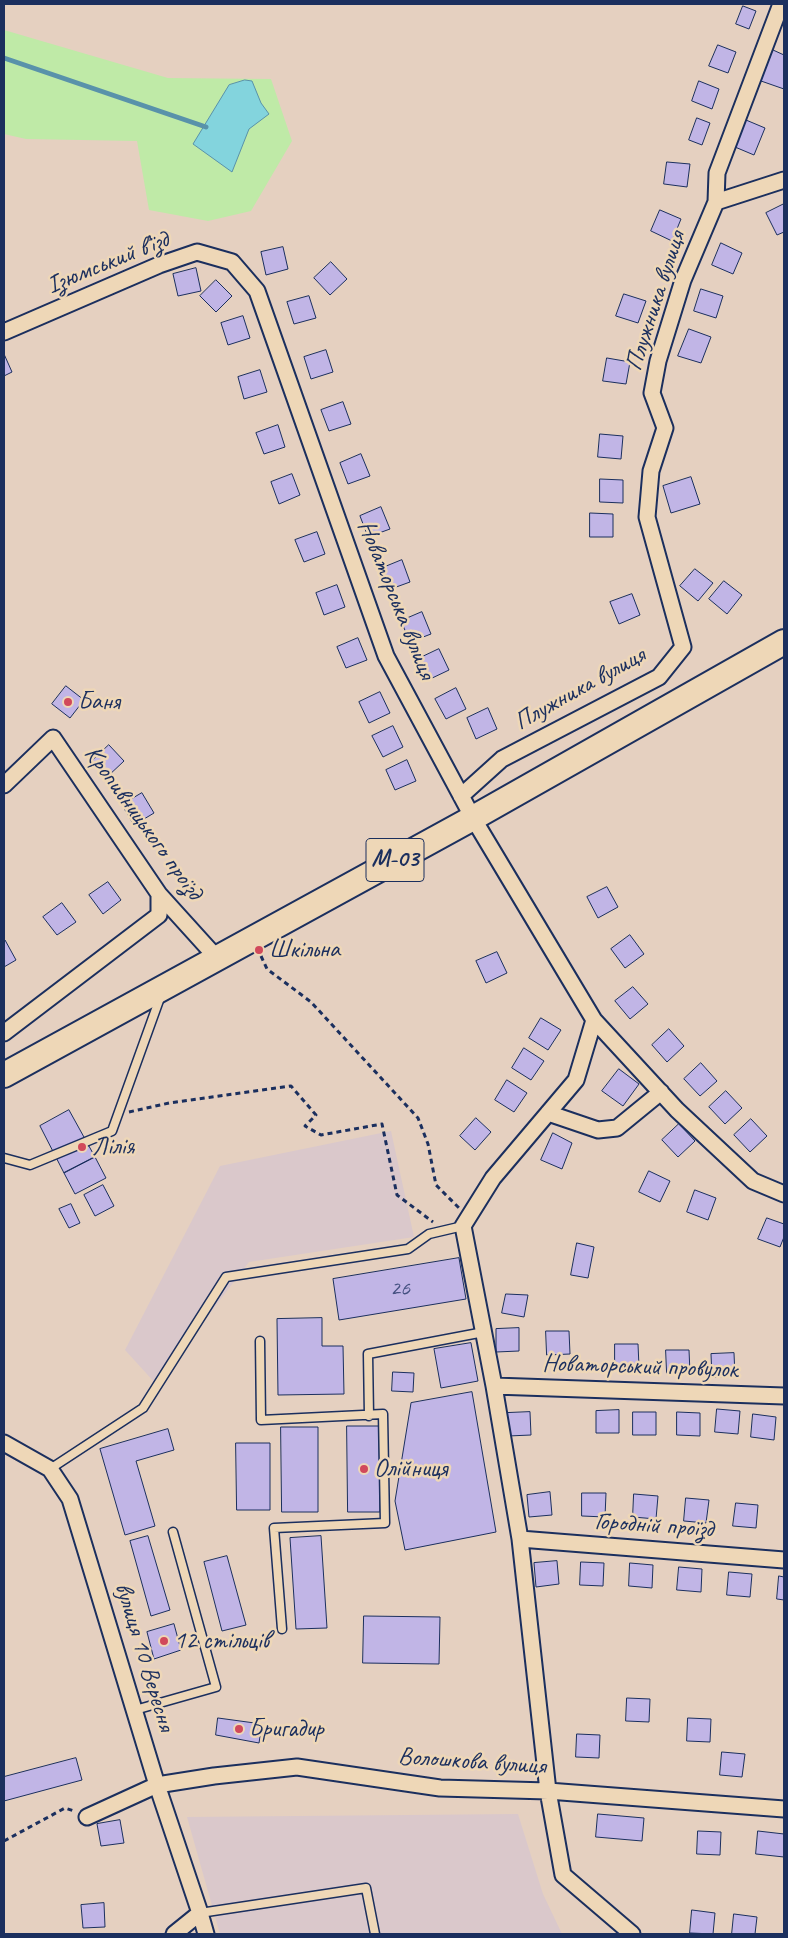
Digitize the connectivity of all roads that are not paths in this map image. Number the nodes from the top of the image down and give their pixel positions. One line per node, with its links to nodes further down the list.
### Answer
1 (781, 4): 3 (street, Плужника вулиця)
2 (784, 180): 3 (street)
3 (716, 202): 8 (street, Плужника вулиця)
4 (232, 262): 5 (street, Ізюмський в’їзд); 8 (street, Новаторська вулиця)
5 (4, 332)
6 (784, 642): 9 (highway, М-03)
7 (4, 786): 10 (street, Кропивницького проїзд)
8 (460, 796): 9 (street, Новаторська вулиця)
9 (473, 818): 11 (highway, М-03); 13 (street, Новаторська вулиця)
10 (159, 894): 11 (street, Кропивницького проїзд); 14 (street)
11 (216, 957): 12 (highway, М-03)
12 (164, 986): 15 (highway, М-03); 18 (lane)
13 (594, 1020): 16 (street, Новаторська вулиця); 17 (street)
14 (4, 1033)
15 (4, 1075)
16 (661, 1092): 17 (street); 19 (street, Новаторська вулиця)
17 (548, 1114): 20 (street)
18 (4, 1158)
19 (784, 1194)
20 (466, 1222): 21 (street); 27 (lane)
21 (484, 1332): 23 (street); 25 (lane)
22 (260, 1341): 25 (lane)
23 (494, 1386): 24 (street, Новаторський провулок); 29 (street)
24 (784, 1396)
25 (369, 1416): 31 (lane)
26 (4, 1443): 27 (street, вулиця 10 Вересня)
27 (50, 1469): 32 (street, вулиця 10 Вересня)
28 (173, 1532): 32 (lane)
29 (520, 1539): 30 (street, Городній проїзд); 34 (street)
30 (784, 1560)
31 (282, 1629)
32 (135, 1710): 33 (street, вулиця 10 Вересня)
33 (157, 1785): 34 (street, Волошкова вулиця); 36 (street, Волошкова вулиця); 37 (street, вулиця 10 Вересня)
34 (548, 1791): 35 (street, Волошкова вулиця); 41 (street)
35 (784, 1809)
36 (87, 1817)
37 (200, 1913): 38 (street); 39 (street, вулиця 10 Вересня); 40 (lane)
38 (174, 1934)
39 (206, 1934)
40 (375, 1934)
41 (632, 1934)

